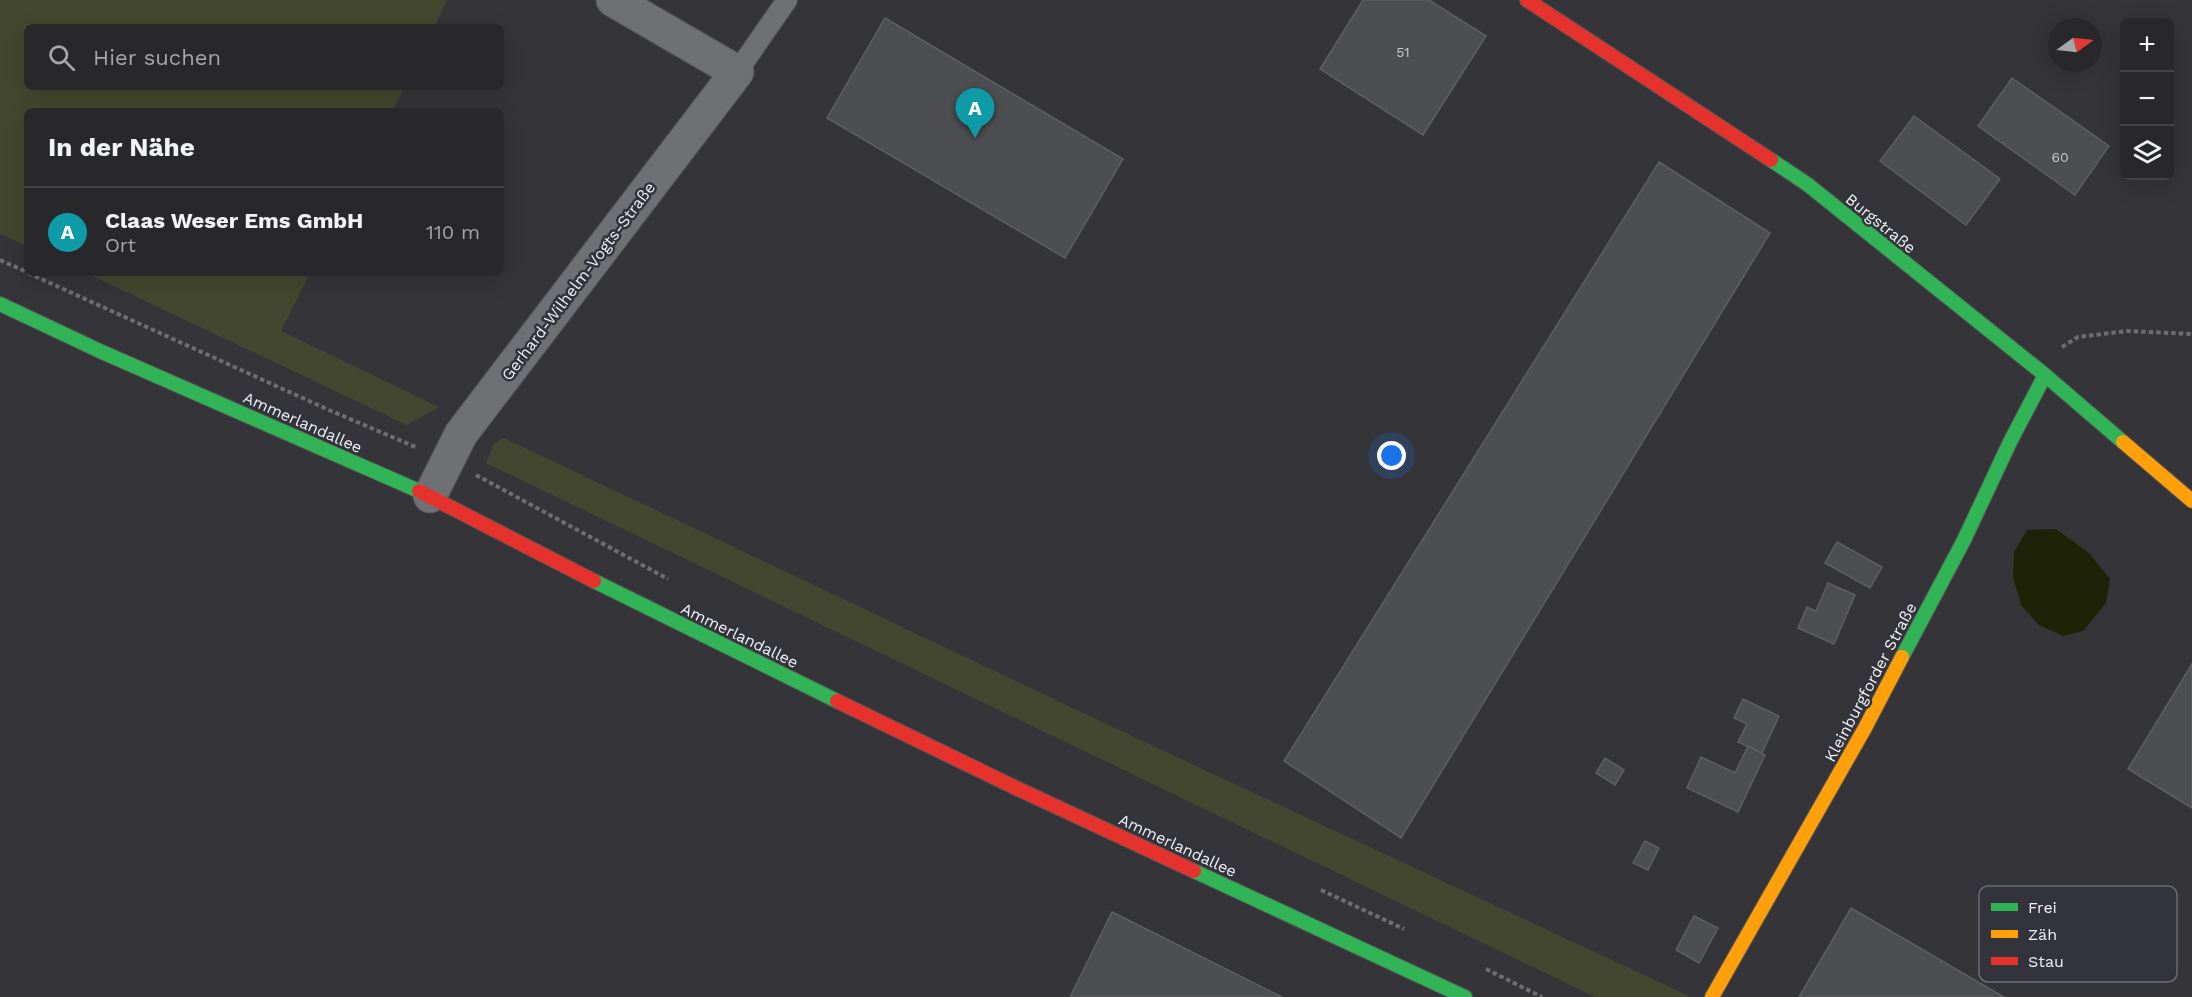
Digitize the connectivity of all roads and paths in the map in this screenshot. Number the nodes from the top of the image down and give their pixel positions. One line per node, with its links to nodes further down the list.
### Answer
1 (613, 0): 4 (street)
2 (787, 0): 4 (lane, Gerhard-Wilhelm-Vogts-Straße)
3 (1527, 0): 10 (main road, Burgstraße)
4 (737, 72): 11 (street, Gerhard-Wilhelm-Vogts-Straße)
5 (0, 260): 6 (path)
6 (24, 271)
7 (35, 276): 11 (path)
8 (0, 304): 12 (main road, Ammerlandallee)
9 (2192, 334): 10 (path)
10 (2045, 375): 13 (main road, Burgstraße); 20 (main road, Kleinburgforder Straße)
11 (447, 459): 12 (street, Gerhard-Wilhelm-Vogts-Straße); 14 (path)
12 (430, 496): 18 (main road, Ammerlandallee)
13 (2192, 501)
14 (678, 584)
15 (1312, 886): 16 (path)
16 (1408, 931)
17 (1480, 966): 19 (path)
18 (1465, 997)
19 (1542, 997)
20 (1712, 997)

